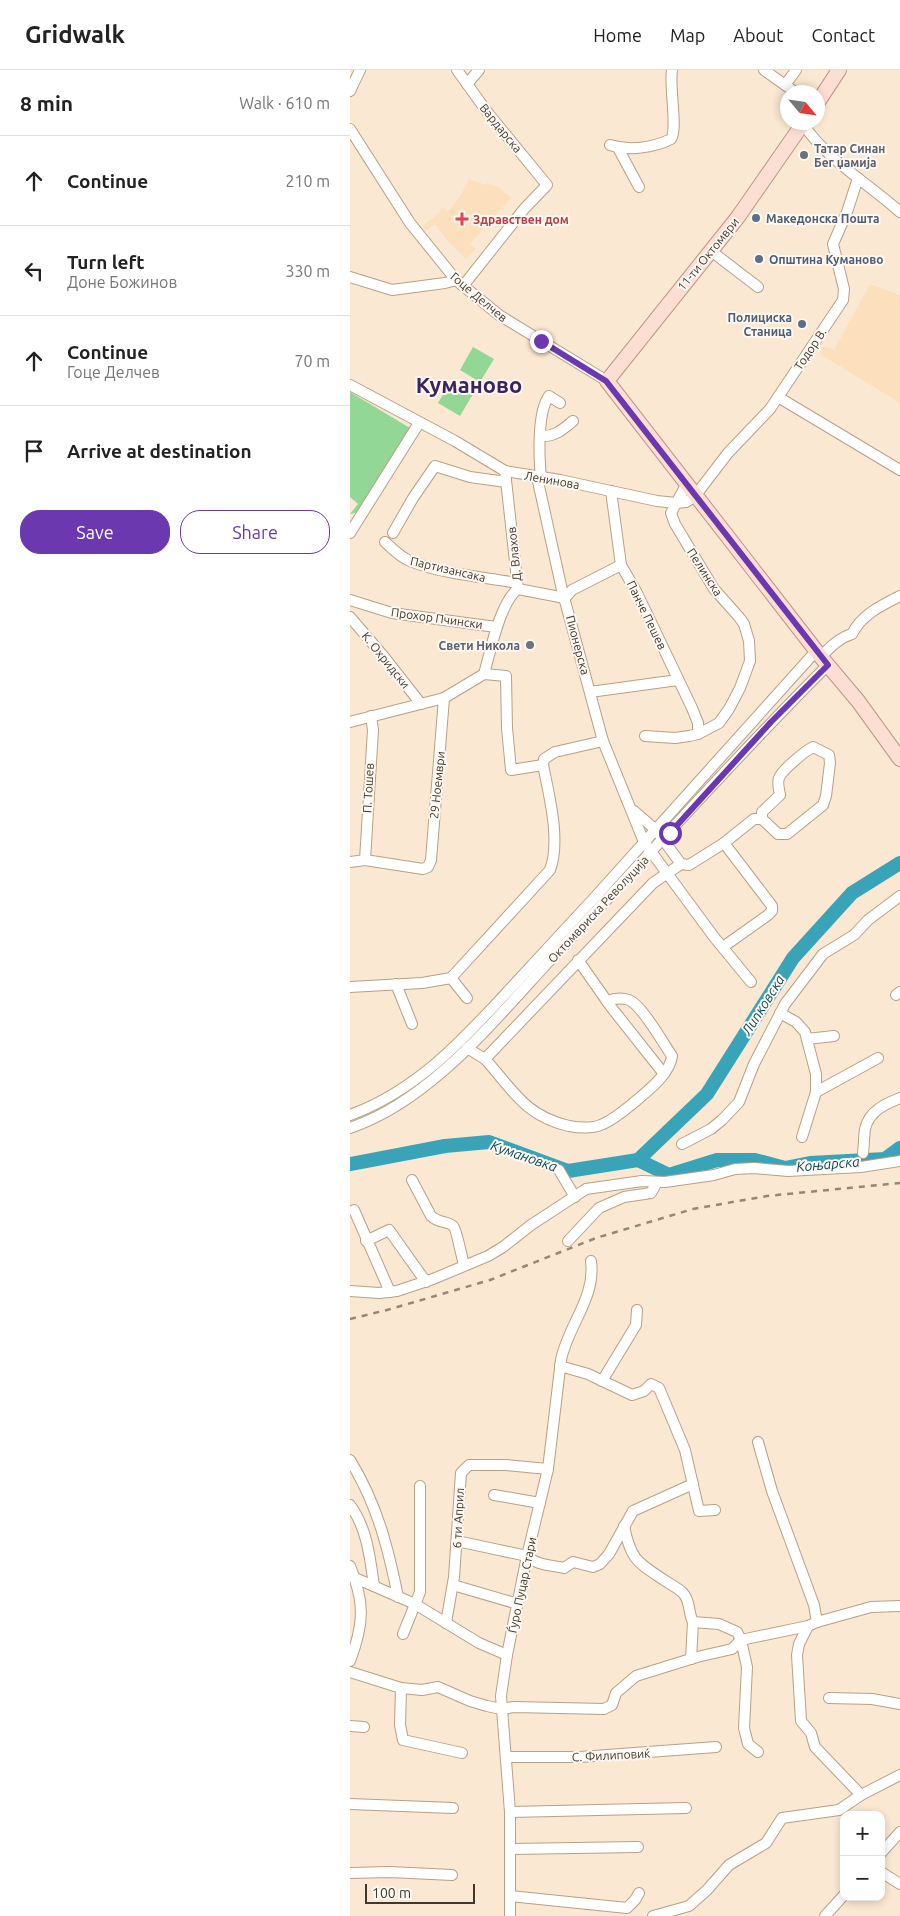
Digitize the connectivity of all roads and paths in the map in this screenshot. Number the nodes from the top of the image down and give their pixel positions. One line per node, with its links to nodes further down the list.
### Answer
1 (360, 70): 10 (street)
2 (457, 70): 8 (street, Вардарска)
3 (479, 70): 8 (street)
4 (672, 70): 16 (street)
5 (764, 70): 9 (street)
6 (796, 70): 9 (street)
7 (838, 70): 11 (main road)
8 (467, 84): 20 (street, Вардарска)
9 (785, 85)
10 (350, 91)
11 (825, 91)
12 (350, 129): 20 (street, Гоце Делчев)
13 (799, 130): 18 (main road, 11-ти Октомври)
14 (808, 130): 15 (street)
15 (858, 178): 17 (street); 24 (street, Тодор В.)
16 (639, 187)
17 (900, 212)
18 (711, 251): 21 (street); 22 (main road, 11-ти Октомври)
19 (350, 277): 20 (street)
20 (460, 283): 22 (street, Гоце Делчев)
21 (758, 287)
22 (606, 381): 32 (main road)
23 (350, 385): 27 (street, Ленинова)
24 (778, 397): 29 (street); 34 (street, Тодор В.)
25 (560, 403): 28 (street, Пионерска)
26 (573, 421): 28 (street)
27 (419, 423): 30 (street, Ленинова); 36 (street)
28 (541, 436): 31 (street, Пионерска)
29 (900, 470)
30 (505, 476): 31 (street, Ленинова); 37 (street); 40 (street, Д. Влахов)
31 (539, 477): 33 (street, Ленинова); 42 (street, Пионерска)
32 (686, 485): 34 (main road); 35 (street, Пелинска)
33 (611, 491): 35 (street, Ленинова); 39 (street, Панче Пешев)
34 (695, 496): 35 (street); 46 (main road)
35 (676, 503): 54 (street, Пелинска)
36 (351, 529)
37 (393, 533)
38 (385, 542): 40 (street, Партизансака)
39 (621, 565): 42 (street); 48 (street, Панче Пешев)
40 (518, 586): 42 (street, Д. Влахов); 45 (street)
41 (900, 596): 46 (street)
42 (565, 598): 49 (street, Пионерска)
43 (350, 600): 45 (street, Прохор Пчински)
44 (350, 617): 51 (street, К. Охридски)
45 (496, 627): 47 (street)
46 (822, 658): 57 (main road); 61 (street, Октомвриска Револуција); 62 (street, Октомвриска Револуција)
47 (484, 674): 50 (street); 58 (street)
48 (678, 680): 49 (street); 54 (street, Панче Пешев)
49 (590, 692): 56 (street, Пионерска)
50 (444, 698): 51 (street); 66 (street, 29 Ноември)
51 (421, 704): 52 (street)
52 (371, 716): 53 (street); 66 (street, П. Тошев)
53 (350, 722)
54 (698, 734): 55 (street, Пелинска)
55 (645, 736)
56 (603, 741): 58 (street); 59 (street, Пионерска)
57 (900, 759)
58 (543, 765): 73 (street)
59 (631, 809): 61 (street, Пионерска); 63 (street, Пионерска)
60 (762, 819): 60 (street); 64 (street)
61 (656, 830): 62 (street, Пионерска); 63 (street, Октомвриска Револуција)
62 (663, 840): 65 (street, Октомвриска Револуција); 68 (street, Пионерска)
63 (644, 842): 65 (street, Пионерска); 89 (street, Октомвриска Револуција)
64 (724, 843): 68 (street); 71 (street)
65 (652, 852): 69 (street, Пионерска); 83 (street, Октомвриска Револуција)
66 (365, 860): 67 (street)
67 (350, 862)
68 (681, 864): 69 (street)
69 (667, 874): 71 (street, Пионерска); 72 (street)
70 (900, 896): 79 (street)
71 (722, 947): 74 (street, Пионерска)
72 (578, 960): 78 (street); 85 (street)
73 (451, 978): 75 (street); 77 (street)
74 (751, 982)
75 (396, 984): 76 (street); 80 (street)
76 (350, 987)
77 (467, 998)
78 (607, 1001): 86 (street); 86 (street)
79 (780, 1013): 82 (street); 92 (street)
80 (412, 1024)
81 (834, 1036): 82 (street)
82 (807, 1038): 87 (street)
83 (467, 1048): 85 (street); 90 (street, Октомвриска Револуција)
84 (878, 1058): 87 (street)
85 (485, 1059): 86 (street)
86 (664, 1074)
87 (816, 1092): 91 (street)
88 (900, 1098): 93 (street)
89 (350, 1115)
90 (350, 1128)
91 (802, 1137)
92 (682, 1144)
93 (863, 1153)
94 (900, 1161): 97 (street)
95 (559, 1170): 98 (street)
96 (412, 1180): 103 (street)
97 (657, 1182): 98 (street); 101 (street)
98 (575, 1197): 103 (street)
99 (354, 1210): 100 (street)
100 (366, 1241): 104 (street); 106 (street)
101 (568, 1241)
102 (591, 1261): 108 (street, Ѓуро Пуцар Стари)
103 (464, 1265): 104 (street)
104 (426, 1282): 106 (street)
105 (350, 1291): 106 (street)
106 (390, 1292)
107 (636, 1310): 109 (street)
108 (560, 1366): 109 (street); 112 (street, Ѓуро Пуцар Стари)
109 (602, 1381): 113 (street)
110 (758, 1442): 132 (street)
111 (350, 1460): 126 (street)
112 (548, 1470): 116 (street, Ѓуро Пуцар Стари); 120 (street, 6 ти Април)
113 (693, 1484): 118 (street); 119 (street)
114 (420, 1486): 127 (street)
115 (494, 1495): 116 (street)
116 (540, 1503): 121 (street, Ѓуро Пуцар Стари)
117 (350, 1504): 125 (street)
118 (714, 1510)
119 (624, 1526): 121 (street); 130 (street)
120 (457, 1541): 121 (street); 124 (street, 6 ти Април)
121 (527, 1556): 128 (street, Ѓуро Пуцар Стари)
122 (350, 1566): 123 (street)
123 (355, 1578): 125 (street); 137 (street)
124 (453, 1585): 128 (street); 131 (street, 6 ти Април)
125 (374, 1586): 126 (street)
126 (398, 1597): 127 (street)
127 (415, 1604): 131 (street); 133 (street)
128 (518, 1604): 135 (street, Ѓуро Пуцар Стари)
129 (900, 1606): 132 (street)
130 (693, 1622): 134 (street); 136 (street)
131 (446, 1623): 135 (street)
132 (813, 1624): 134 (street); 150 (street)
133 (403, 1634)
134 (741, 1640): 136 (street); 146 (street)
135 (506, 1655): 142 (street, Ѓуро Пуцар Стари)
136 (691, 1659): 142 (street)
137 (350, 1661)
138 (350, 1672): 139 (street)
139 (401, 1688): 142 (street); 147 (street)
140 (829, 1698): 141 (street)
141 (900, 1704)
142 (501, 1709): 148 (street, Ѓуро Пуцар Стари)
143 (350, 1726): 144 (street)
144 (364, 1727)
145 (716, 1747): 148 (street, С. Филиповиќ)
146 (758, 1752)
147 (462, 1753)
148 (506, 1756): 154 (street, Ѓуро Пуцар Стари)
149 (900, 1774): 150 (street)
150 (861, 1795): 167 (street)
151 (350, 1804): 152 (street)
152 (453, 1808)
153 (686, 1808): 154 (street)
154 (510, 1812): 157 (street, Ѓуро Пуцар Стари)
155 (900, 1832): 158 (street)
156 (638, 1847): 157 (street)
157 (510, 1849): 164 (street, Ѓуро Пуцар Стари)
158 (885, 1849)
159 (350, 1873): 160 (street)
160 (452, 1875)
161 (885, 1875): 162 (street)
162 (900, 1884)
163 (639, 1893): 164 (street)
164 (510, 1896): 166 (street, Ѓуро Пуцар Стари)
165 (840, 1899): 168 (street)
166 (510, 1916)
167 (653, 1916)
168 (825, 1916)

